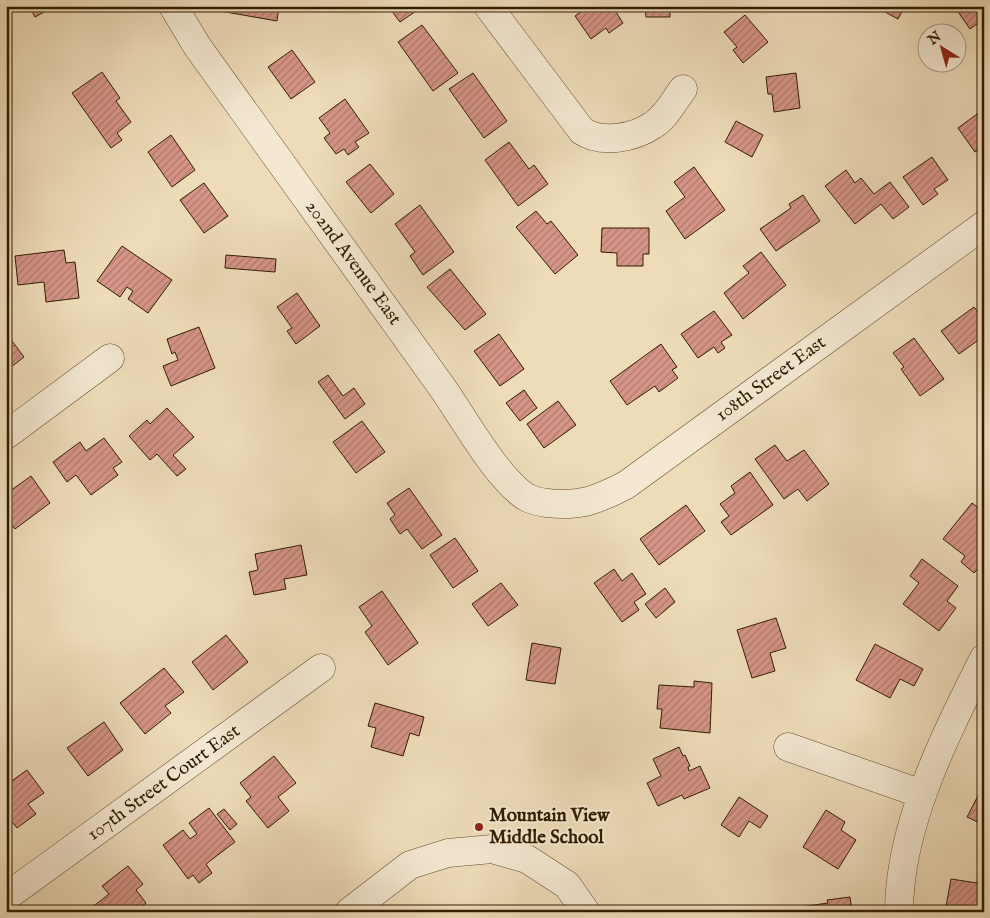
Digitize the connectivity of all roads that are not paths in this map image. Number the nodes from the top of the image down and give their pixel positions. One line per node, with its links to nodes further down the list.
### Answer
1 (173, 6): 7 (street, 202nd Avenue East)
2 (488, 6): 3 (street)
3 (683, 89)
4 (984, 225): 7 (street, 108th Street East)
5 (110, 358): 6 (street)
6 (6, 435)
7 (547, 503)
8 (984, 658): 11 (street)
9 (321, 668): 12 (street, 107th Street Court East)
10 (788, 747): 11 (street)
11 (922, 794): 15 (street)
12 (6, 897)
13 (349, 912): 14 (street)
14 (586, 912)
15 (899, 912)

